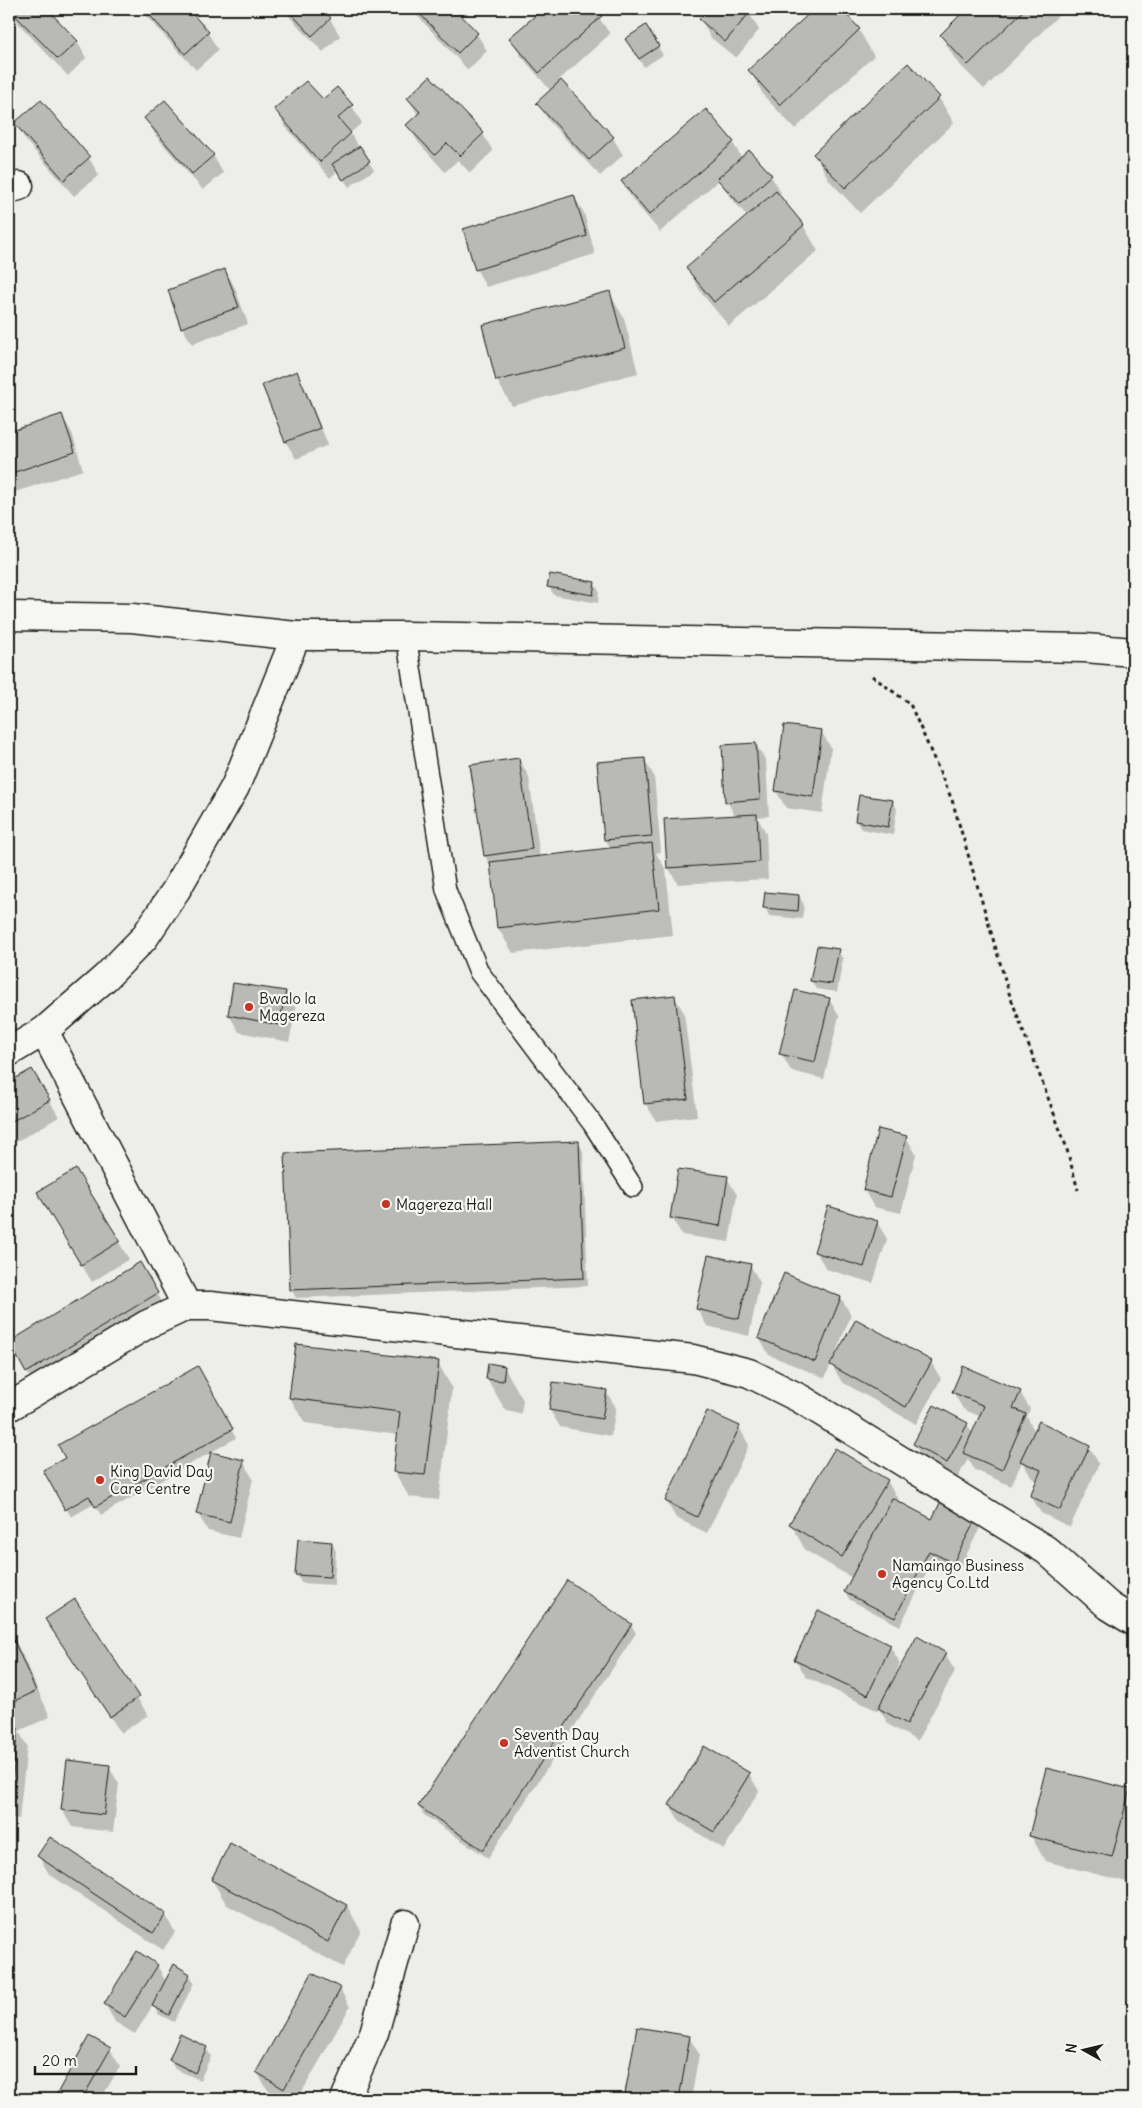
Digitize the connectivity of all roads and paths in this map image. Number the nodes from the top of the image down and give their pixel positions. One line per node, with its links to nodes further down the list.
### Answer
1 (9, 616): 2 (street)
2 (296, 636): 3 (street); 6 (street)
3 (406, 636): 4 (street); 8 (lane)
4 (1133, 652)
5 (870, 674): 9 (path)
6 (44, 1031): 7 (street); 10 (street)
7 (9, 1052)
8 (634, 1187)
9 (1078, 1190)
10 (187, 1306): 11 (street); 12 (street)
11 (9, 1406)
12 (1133, 1621)
13 (405, 1924): 14 (street)
14 (345, 2099)

